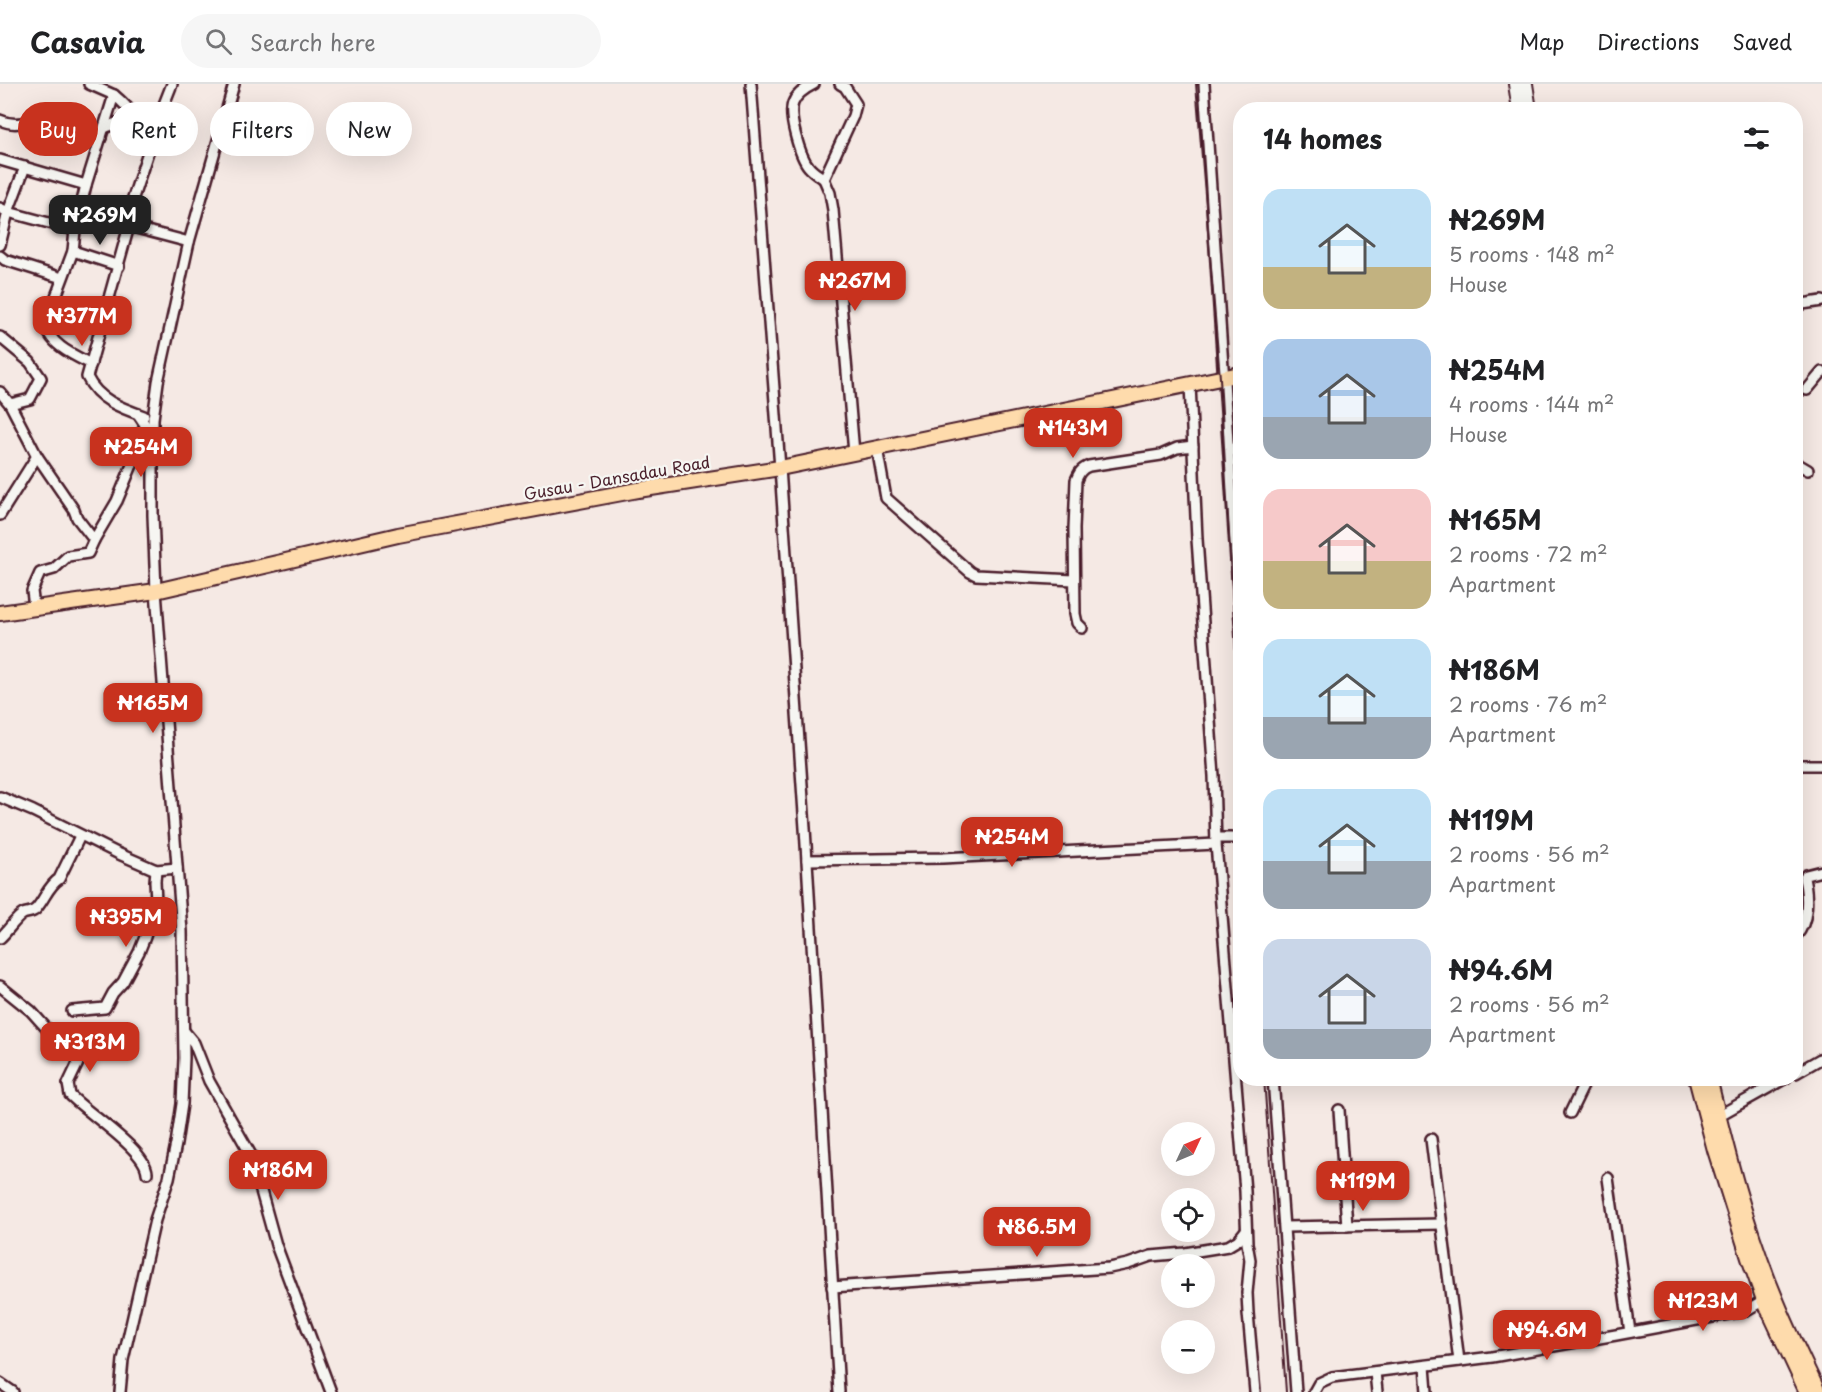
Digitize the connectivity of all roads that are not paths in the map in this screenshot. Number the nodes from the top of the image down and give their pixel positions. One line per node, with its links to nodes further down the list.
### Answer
1 (89, 84): 10 (street)
2 (172, 84): 13 (street)
3 (234, 84): 29 (street)
4 (751, 84): 55 (street)
5 (814, 84): 23 (street)
6 (840, 84): 23 (street)
7 (1204, 84): 43 (street)
8 (1515, 84): 14 (main road)
9 (1526, 84): 15 (main road)
10 (102, 87): 11 (street)
11 (114, 95): 12 (street); 18 (street)
12 (122, 102)
13 (165, 102)
14 (1518, 102)
15 (1529, 102)
16 (0, 120): 19 (street)
17 (110, 126): 18 (street)
18 (104, 128): 19 (street)
19 (101, 138): 24 (street)
20 (147, 156): 27 (street)
21 (0, 160): 22 (street)
22 (25, 167): 24 (street); 25 (street)
23 (824, 179): 52 (street)
24 (86, 185): 26 (street)
25 (4, 210): 28 (street); 30 (street)
26 (79, 213): 27 (street); 28 (street)
27 (127, 225): 29 (street); 33 (street)
28 (75, 230): 31 (street)
29 (189, 242): 49 (street)
30 (0, 245)
31 (73, 250): 33 (street); 34 (street)
32 (0, 256): 34 (street)
33 (119, 266): 40 (street)
34 (62, 278): 40 (street)
35 (1822, 301): 36 (street)
36 (1810, 303): 37 (street); 38 (street)
37 (1803, 304)
38 (1822, 310)
39 (0, 337): 47 (street)
40 (91, 364): 48 (street)
41 (1822, 372): 45 (street)
42 (1233, 375): 43 (main road, Gusau - Dansadau Road)
43 (1225, 377): 44 (main road, Gusau - Dansadau Road); 57 (street)
44 (1190, 384): 50 (street); 51 (main road, Gusau - Dansadau Road)
45 (1807, 390)
46 (0, 392): 47 (street)
47 (10, 405): 53 (street)
48 (138, 414): 49 (street); 59 (street)
49 (153, 419): 61 (street)
50 (1193, 446): 60 (street); 70 (street)
51 (878, 448): 52 (main road, Gusau - Dansadau Road); 60 (street)
52 (854, 453): 55 (main road, Gusau - Dansadau Road)
53 (37, 456): 58 (street); 59 (street)
54 (1803, 467): 56 (street)
55 (780, 468): 61 (main road, Gusau - Dansadau Road); 71 (street)
56 (1808, 470)
57 (1233, 486)
58 (0, 515)
59 (94, 540): 62 (street)
60 (1074, 580): 64 (street)
61 (156, 591): 62 (main road, Gusau - Dansadau Road); 72 (street)
62 (34, 607): 63 (main road, Gusau - Dansadau Road)
63 (0, 613)
64 (1082, 628)
65 (1803, 765): 66 (street)
66 (1822, 765)
67 (0, 797): 68 (street)
68 (80, 836): 73 (street); 76 (street)
69 (1233, 839): 70 (street)
70 (1216, 841): 71 (street); 80 (street)
71 (807, 860): 99 (street)
72 (177, 867): 73 (street); 79 (street)
73 (156, 870): 78 (street)
74 (1822, 871): 75 (street)
75 (1803, 924)
76 (0, 938)
77 (0, 986): 93 (street)
78 (72, 1011)
79 (184, 1031): 107 (street); 108 (street)
80 (1233, 1046)
81 (1822, 1058): 82 (street)
82 (1803, 1069)
83 (1236, 1086): 98 (street)
84 (1274, 1086): 97 (street)
85 (1583, 1086): 90 (street)
86 (1698, 1086): 100 (main road)
87 (1711, 1086): 91 (main road)
88 (1772, 1086): 91 (street)
89 (1339, 1110): 96 (street)
90 (1570, 1113)
91 (1718, 1116): 100 (main road)
92 (1431, 1139): 95 (street)
93 (147, 1173)
94 (1608, 1178): 101 (street)
95 (1442, 1224): 96 (street); 102 (street)
96 (1347, 1226): 97 (street)
97 (1285, 1227): 111 (street)
98 (1246, 1230): 99 (street); 110 (street)
99 (832, 1287): 109 (street)
100 (1769, 1297): 101 (street); 115 (main road); 116 (main road)
101 (1630, 1332): 102 (street)
102 (1460, 1361): 103 (street)
103 (1425, 1366): 104 (street); 114 (street)
104 (1376, 1372): 112 (street); 113 (street)
105 (0, 1383): 106 (street)
106 (13, 1392)
107 (120, 1392)
108 (331, 1392)
109 (839, 1392)
110 (1255, 1392)
111 (1296, 1392)
112 (1314, 1392)
113 (1377, 1392)
114 (1427, 1392)
115 (1807, 1392)
116 (1818, 1392)

